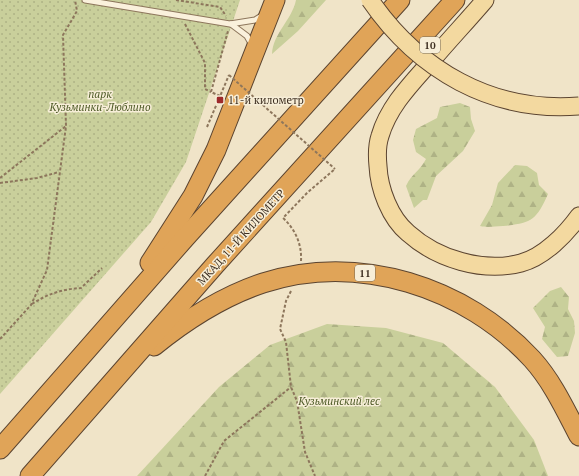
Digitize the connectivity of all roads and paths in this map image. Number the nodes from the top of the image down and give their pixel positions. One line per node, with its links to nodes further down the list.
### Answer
1 (75, 0): 20 (path)
2 (85, 0): 12 (lane)
3 (176, 0): 10 (path)
4 (370, 0): 19 (main road, bridge)
5 (385, 0): 14 (highway)
6 (400, 0): 14 (highway)
7 (455, 0): 16 (highway, МКАД, 11-Й КИЛОМЕТР)
8 (482, 0): 16 (main road, 10)
9 (485, 0): 25 (main road)
10 (185, 1): 13 (path)
11 (274, 2): 13 (lane); 15 (highway)
12 (181, 16): 13 (lane); 17 (path)
13 (230, 24): 15 (lane); 17 (path)
14 (357, 47): 30 (highway)
15 (253, 56): 30 (highway)
16 (376, 87): 31 (highway, МКАД, 11-Й КИЛОМЕТР)
17 (211, 92): 18 (path)
18 (220, 96): 21 (path); 27 (path, bridge)
19 (579, 106)
20 (66, 126): 22 (path); 23 (path)
21 (207, 127)
22 (59, 172): 24 (path); 28 (path)
23 (0, 178)
24 (0, 183)
25 (579, 216)
26 (102, 268): 28 (path)
27 (300, 274): 31 (highway, 11); 32 (path); 33 (highway, 11)
28 (31, 305): 29 (path)
29 (0, 339)
30 (82, 354): 34 (highway)
31 (112, 380): 35 (highway, МКАД, 11-Й КИЛОМЕТР)
32 (291, 387): 36 (path); 37 (path)
33 (579, 436)
34 (0, 449)
35 (30, 476)
36 (205, 476)
37 (315, 476)

